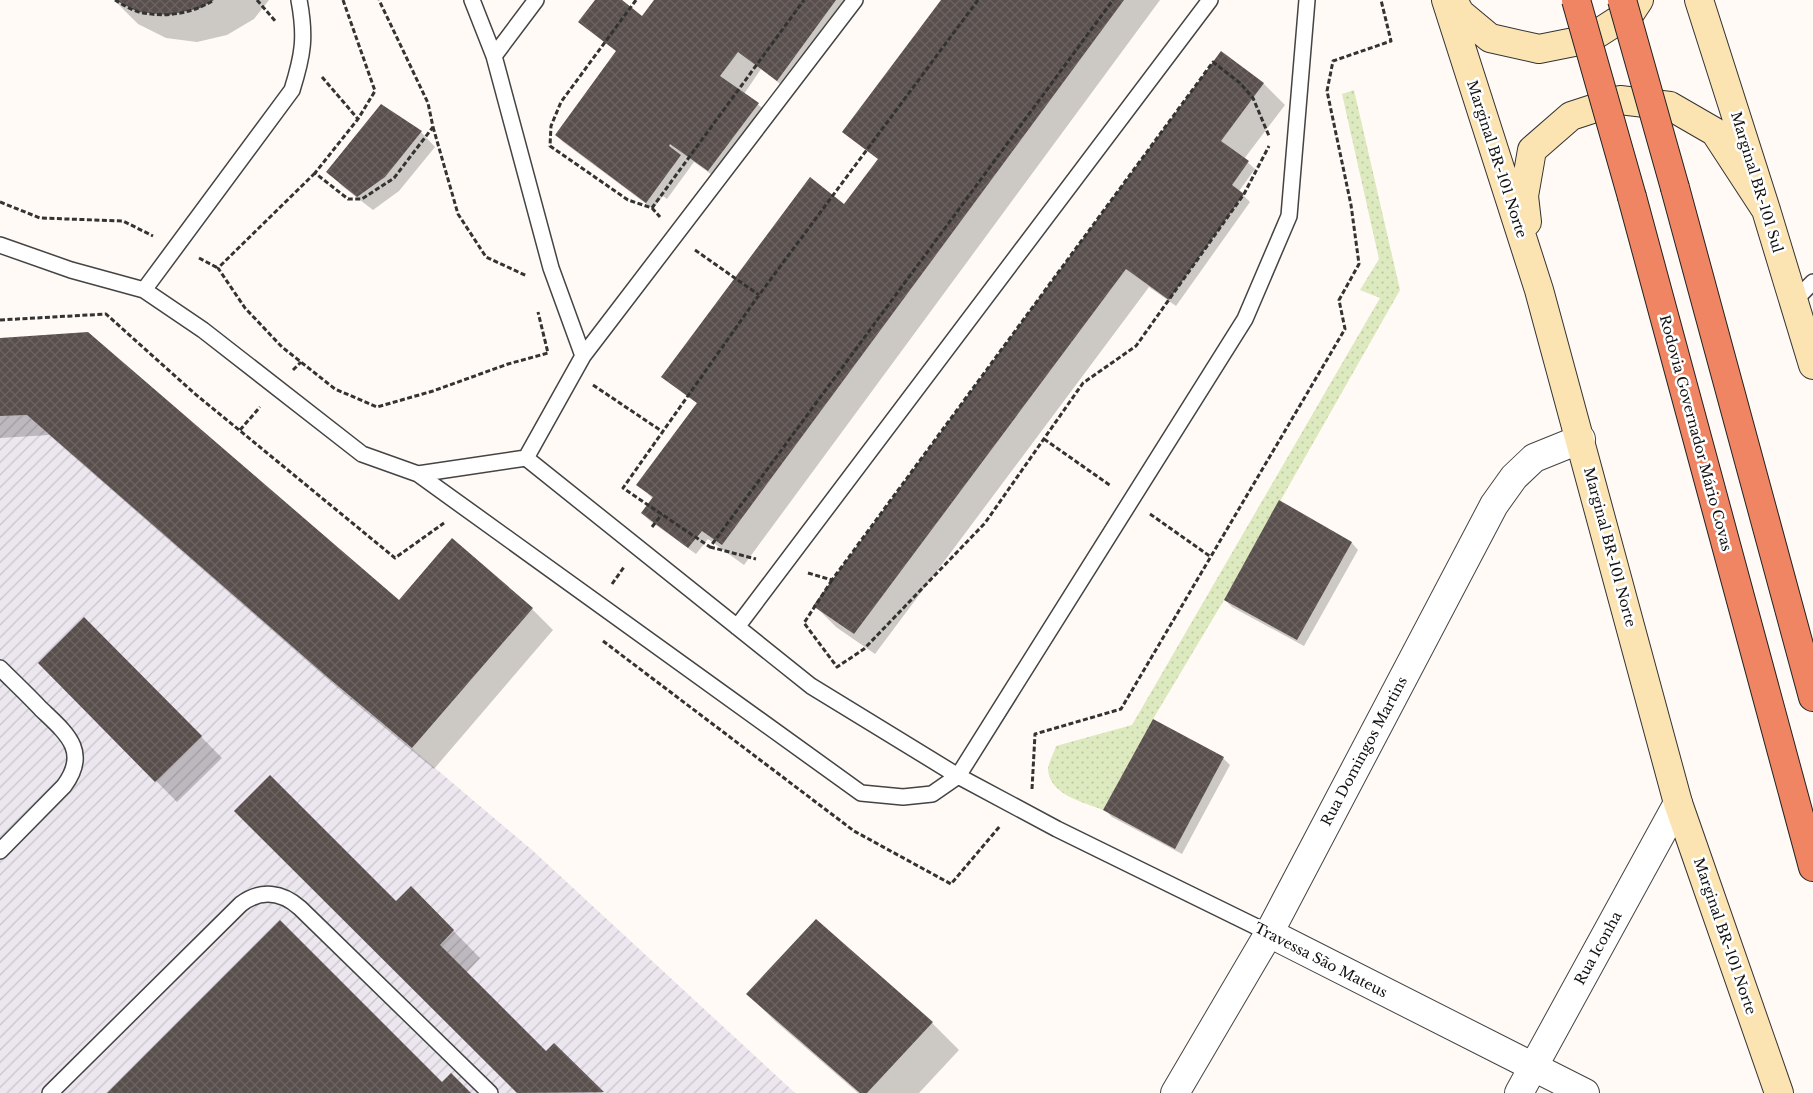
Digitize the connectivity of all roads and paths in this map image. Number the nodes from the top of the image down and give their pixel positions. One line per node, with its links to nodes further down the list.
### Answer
1 (114, 0): 2 (path)
2 (214, 0)
3 (299, 0): 29 (lane)
4 (343, 0): 23 (path)
5 (379, 0): 22 (path)
6 (472, 0): 21 (lane)
7 (536, 0): 21 (lane)
8 (636, 0): 25 (path)
9 (804, 0): 25 (path)
10 (855, 0): 27 (lane)
11 (978, 0): 35 (path)
12 (1113, 0): 46 (path)
13 (1210, 0): 50 (lane)
14 (1307, 0): 53 (lane)
15 (1446, 0): 34 (main road, Marginal BR-101 Norte)
16 (1453, 0): 19 (main road)
17 (1576, 0): 56 (highway, Rodovia Governador Mário Covas, bridge)
18 (1622, 0): 52 (highway, bridge)
19 (1639, 0)
20 (1699, 0): 26 (main road, Marginal BR-101 Sul)
21 (494, 56): 39 (lane)
22 (433, 127): 23 (path); 31 (path)
23 (315, 172): 30 (path)
24 (0, 202): 29 (path)
25 (652, 208): 27 (path)
26 (1766, 210): 34 (main road); 36 (main road, Marginal BR-101 Sul)
27 (675, 235): 35 (path); 39 (lane)
28 (0, 245): 33 (lane)
29 (175, 247): 30 (path); 33 (lane)
30 (218, 268): 38 (path)
31 (530, 278)
32 (1813, 282): 36 (lane)
33 (144, 290): 45 (lane)
34 (1540, 290): 43 (main road, Marginal BR-101 Norte)
35 (759, 295): 42 (path)
36 (1794, 301): 40 (main road, Marginal BR-101 Sul)
37 (537, 306): 38 (path)
38 (548, 353): 41 (path)
39 (583, 356): 41 (lane)
40 (1813, 366)
41 (574, 372): 42 (path); 44 (lane)
42 (663, 432): 46 (path)
43 (1581, 439): 54 (main road, Marginal BR-101 Norte); 57 (street, Rua Domingos Martins)
44 (526, 458): 45 (lane); 50 (lane, Travessa São Mateus)
45 (418, 474): 53 (lane)
46 (710, 547): 47 (path)
47 (757, 560)
48 (804, 572): 49 (path)
49 (832, 580): 49 (path)
50 (737, 628): 53 (lane, Travessa São Mateus)
51 (0, 668): 55 (lane)
52 (1813, 697)
53 (958, 776): 57 (lane, Travessa São Mateus)
54 (1678, 803): 58 (street, Rua Iconha); 64 (main road, Marginal BR-101 Norte)
55 (0, 851)
56 (1813, 867)
57 (1269, 933): 58 (street, Travessa São Mateus); 61 (street, Rua Domingos Martins)
58 (1532, 1068): 62 (street, Rua Iconha); 63 (street, Travessa São Mateus)
59 (50, 1093): 60 (lane)
60 (490, 1093)
61 (1175, 1093)
62 (1519, 1093)
63 (1585, 1093)
64 (1779, 1093)

